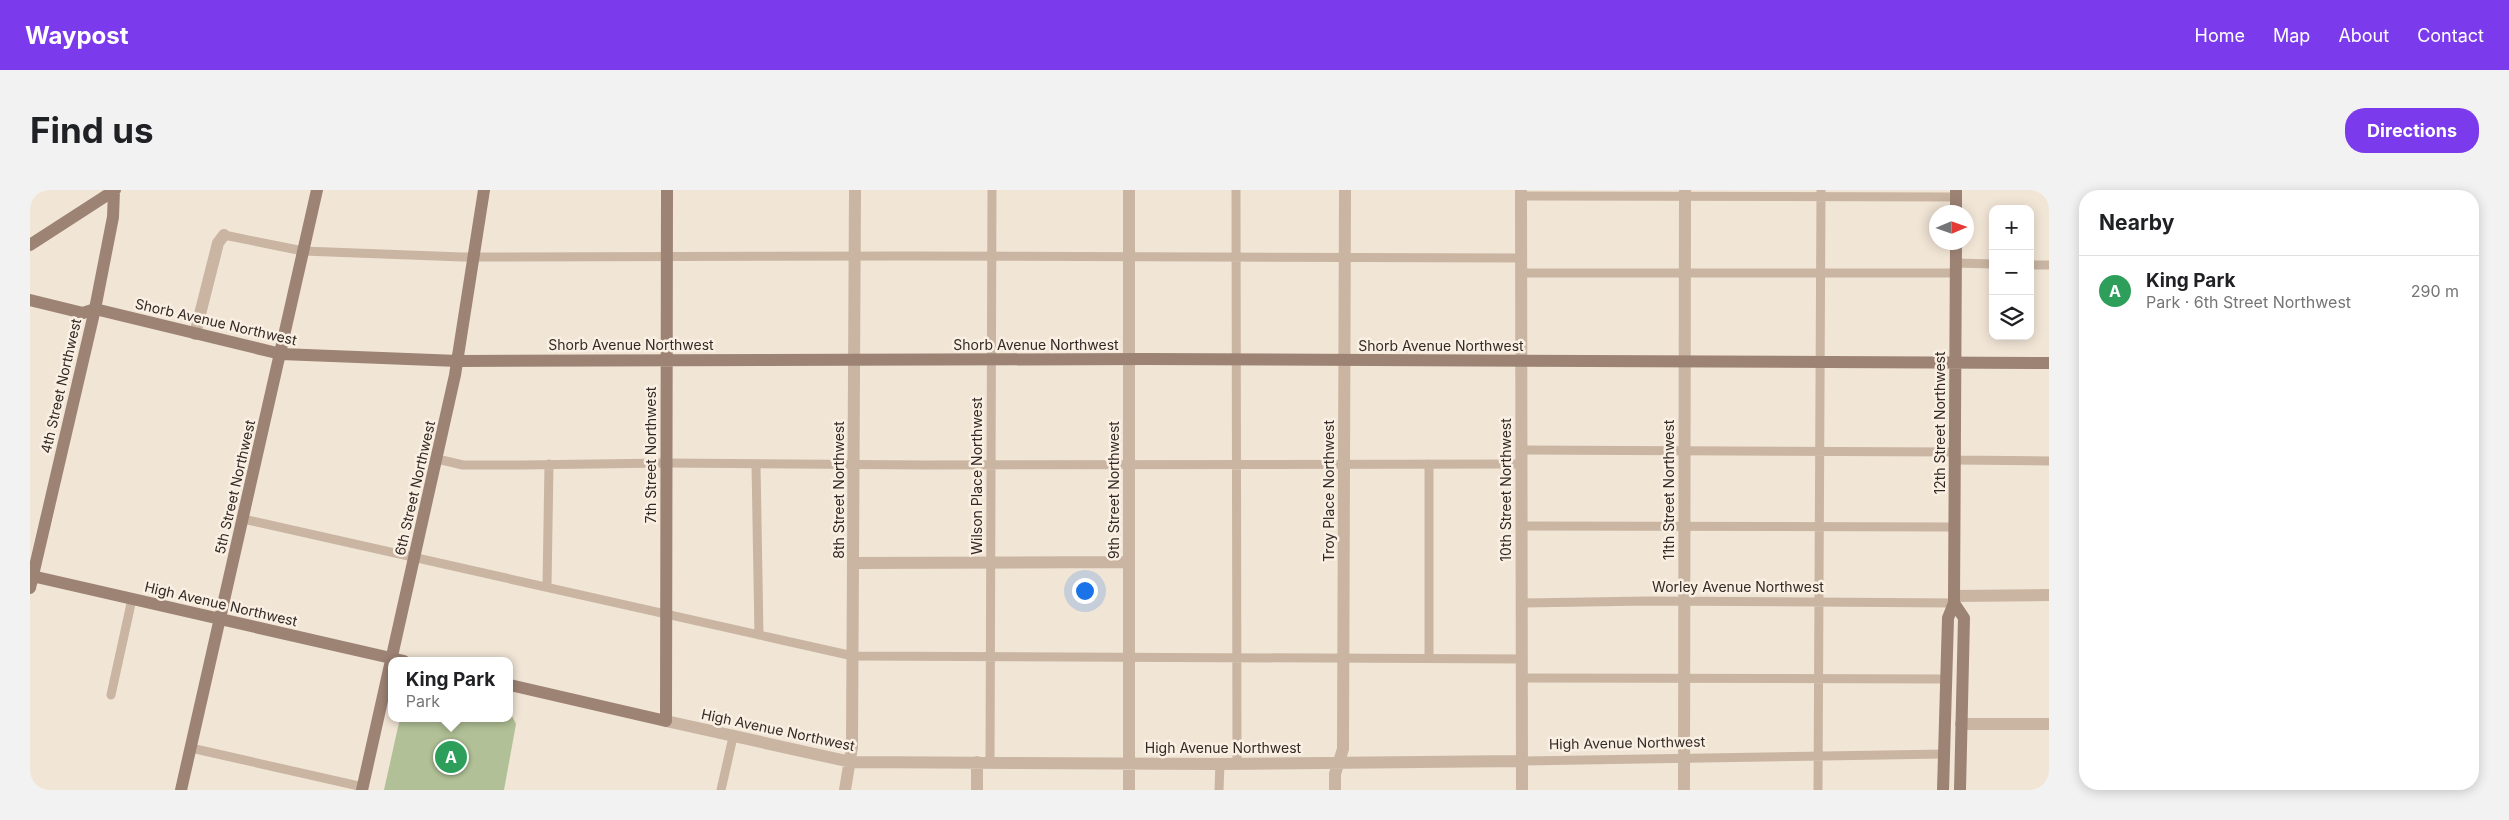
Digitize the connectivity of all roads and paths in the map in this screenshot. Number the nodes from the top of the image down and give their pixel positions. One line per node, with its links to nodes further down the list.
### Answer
1 (114, 190): 15 (street); 34 (street, 4th Street Northwest)
2 (317, 190): 17 (street, 5th Street Northwest)
3 (484, 190): 23 (street, 6th Street Northwest)
4 (667, 190): 18 (street, 7th Street Northwest)
5 (855, 190): 19 (street, 8th Street Northwest)
6 (992, 190): 20 (lane, Wilson Place Northwest)
7 (1129, 190): 21 (street, 9th Street Northwest)
8 (1236, 190): 22 (lane)
9 (1345, 190): 24 (street, Troy Place Northwest)
10 (1521, 193): 11 (lane); 25 (street, 10th Street Northwest)
11 (1685, 193): 13 (lane); 30 (street, 11th Street Northwest)
12 (1956, 193): 13 (lane)
13 (1821, 194): 32 (lane)
14 (224, 235): 17 (lane); 35 (street)
15 (30, 245)
16 (1956, 250): 29 (street, 12th Street Northwest)
17 (303, 251): 23 (lane); 36 (street, 5th Street Northwest)
18 (667, 256): 19 (lane); 23 (lane); 37 (street, 7th Street Northwest)
19 (855, 256): 20 (lane); 38 (street, 8th Street Northwest)
20 (992, 256): 21 (lane); 39 (lane, Wilson Place Northwest)
21 (1129, 256): 22 (lane); 40 (street, 9th Street Northwest)
22 (1236, 256): 24 (lane); 41 (lane)
23 (474, 257): 42 (street, 6th Street Northwest)
24 (1345, 257): 25 (lane); 43 (street, Troy Place Northwest)
25 (1521, 258): 31 (street, 10th Street Northwest)
26 (1989, 264): 29 (lane)
27 (2034, 265): 28 (lane)
28 (2049, 265)
29 (1956, 268): 32 (lane); 45 (street, 12th Street Northwest)
30 (1685, 272): 31 (lane); 32 (lane); 46 (street, 11th Street Northwest)
31 (1521, 273): 44 (street, 10th Street Northwest)
32 (1821, 274): 47 (lane)
33 (30, 300): 34 (street, Shorb Avenue Northwest)
34 (95, 309): 35 (street, Shorb Avenue Northwest); 74 (street, 4th Street Northwest)
35 (196, 334): 36 (street, Shorb Avenue Northwest)
36 (281, 354): 42 (street, Shorb Avenue Northwest); 65 (street, 5th Street Northwest)
37 (667, 359): 38 (street, Shorb Avenue Northwest); 42 (street, Shorb Avenue Northwest); 55 (street, 7th Street Northwest)
38 (855, 360): 39 (street, Shorb Avenue Northwest); 58 (street, 8th Street Northwest)
39 (993, 360): 40 (street, Shorb Avenue Northwest); 59 (lane, Wilson Place Northwest)
40 (1129, 360): 41 (street, Shorb Avenue Northwest); 60 (street, 9th Street Northwest)
41 (1237, 360): 43 (street, Shorb Avenue Northwest); 61 (lane)
42 (458, 361): 53 (street, 6th Street Northwest)
43 (1345, 361): 44 (street, Shorb Avenue Northwest); 62 (street, Troy Place Northwest)
44 (1521, 361): 46 (street, Shorb Avenue Northwest); 49 (street, 10th Street Northwest)
45 (1955, 361): 47 (street, Shorb Avenue Northwest); 48 (street, Shorb Avenue Northwest); 52 (street, 12th Street Northwest)
46 (1685, 362): 47 (street, Shorb Avenue Northwest); 50 (street, 11th Street Northwest)
47 (1819, 362): 51 (lane)
48 (2049, 363)
49 (1520, 450): 50 (lane); 64 (street, 10th Street Northwest)
50 (1684, 450): 51 (lane); 67 (street, 11th Street Northwest)
51 (1819, 451): 52 (lane); 68 (lane)
52 (1955, 456): 54 (lane); 69 (street, 12th Street Northwest)
53 (436, 458): 56 (lane); 70 (street, 6th Street Northwest)
54 (2049, 461)
55 (666, 463): 56 (lane); 57 (lane); 82 (street, 7th Street Northwest)
56 (549, 464): 75 (lane)
57 (756, 464): 58 (lane); 84 (lane)
58 (854, 464): 59 (lane); 73 (street, 8th Street Northwest)
59 (991, 464): 60 (lane); 71 (lane, Wilson Place Northwest)
60 (1129, 464): 61 (lane); 72 (street, 9th Street Northwest)
61 (1236, 464): 62 (lane); 90 (lane)
62 (1344, 464): 63 (lane); 92 (street, Troy Place Northwest)
63 (1429, 464): 64 (lane); 91 (lane)
64 (1520, 464): 66 (street, 10th Street Northwest)
65 (243, 519): 70 (lane); 83 (street, 5th Street Northwest)
66 (1521, 526): 67 (lane); 81 (street, 10th Street Northwest)
67 (1684, 527): 68 (lane); 79 (street, 11th Street Northwest)
68 (1819, 527): 69 (lane); 80 (lane)
69 (1954, 527): 78 (street, 12th Street Northwest)
70 (414, 557): 75 (lane); 87 (street, 6th Street Northwest)
71 (991, 562): 72 (street); 73 (street); 88 (lane, Wilson Place Northwest)
72 (1129, 562): 89 (street, 9th Street Northwest)
73 (853, 563): 85 (street, 8th Street Northwest)
74 (31, 580): 77 (street, High Avenue Northwest)
75 (547, 586): 82 (lane)
76 (2049, 595): 78 (street, Worley Avenue Northwest)
77 (132, 599): 83 (street, High Avenue Northwest); 99 (lane)
78 (1954, 600): 80 (lane, Worley Avenue Northwest); 97 (street, 12th Street Northwest); 102 (street, 12th Street Northwest)
79 (1684, 602): 80 (lane, Worley Avenue Northwest); 81 (lane, Worley Avenue Northwest); 95 (street, 11th Street Northwest)
80 (1819, 602): 96 (lane)
81 (1521, 603): 93 (street, 10th Street Northwest)
82 (666, 614): 84 (lane); 101 (street, 7th Street Northwest)
83 (220, 619): 86 (street, High Avenue Northwest); 105 (street, 5th Street Northwest)
84 (759, 635): 85 (lane)
85 (853, 656): 88 (lane); 110 (street, 8th Street Northwest)
86 (389, 657)
87 (398, 657)
88 (991, 658): 89 (lane); 111 (lane, Wilson Place Northwest)
89 (1128, 658): 90 (lane); 112 (street, 9th Street Northwest)
90 (1236, 658): 92 (lane); 115 (lane)
91 (1429, 658): 92 (lane); 93 (lane)
92 (1344, 659): 113 (street, Troy Place Northwest)
93 (1522, 659): 94 (street, 10th Street Northwest)
94 (1522, 678): 95 (lane); 109 (street, 10th Street Northwest)
95 (1684, 678): 96 (lane); 108 (street, 11th Street Northwest)
96 (1818, 678): 97 (lane); 107 (lane)
97 (1946, 679): 106 (street, 12th Street Northwest)
98 (513, 686): 101 (street, High Avenue Northwest)
99 (111, 695)
100 (388, 695): 116 (street, 6th Street Northwest)
101 (666, 721): 104 (street, High Avenue Northwest)
102 (1961, 724): 103 (street); 128 (street, 12th Street Northwest)
103 (2049, 724)
104 (734, 737): 110 (street, High Avenue Northwest); 118 (lane)
105 (191, 748): 116 (lane); 117 (street, 5th Street Northwest)
106 (1944, 754): 107 (lane, High Avenue Northwest); 127 (street, 12th Street Northwest)
107 (1818, 755): 108 (lane, High Avenue Northwest); 126 (lane)
108 (1684, 757): 109 (lane, High Avenue Northwest); 125 (street, 11th Street Northwest)
109 (1522, 761): 113 (street, High Avenue Northwest); 124 (street, 10th Street Northwest)
110 (851, 762): 111 (street, High Avenue Northwest); 119 (street, 8th Street Northwest)
111 (984, 762): 112 (street, High Avenue Northwest); 120 (street, Wilson Place Northwest)
112 (1129, 763): 114 (street, High Avenue Northwest); 121 (street, 9th Street Northwest)
113 (1339, 763): 115 (street, High Avenue Northwest); 123 (street, Troy Place Northwest)
114 (1220, 764): 115 (street, High Avenue Northwest); 122 (lane)
115 (1237, 764)
116 (362, 788)
117 (181, 790)
118 (721, 790)
119 (845, 790)
120 (977, 790)
121 (1129, 790)
122 (1219, 790)
123 (1335, 790)
124 (1522, 790)
125 (1684, 790)
126 (1818, 790)
127 (1943, 790)
128 (1960, 790)

